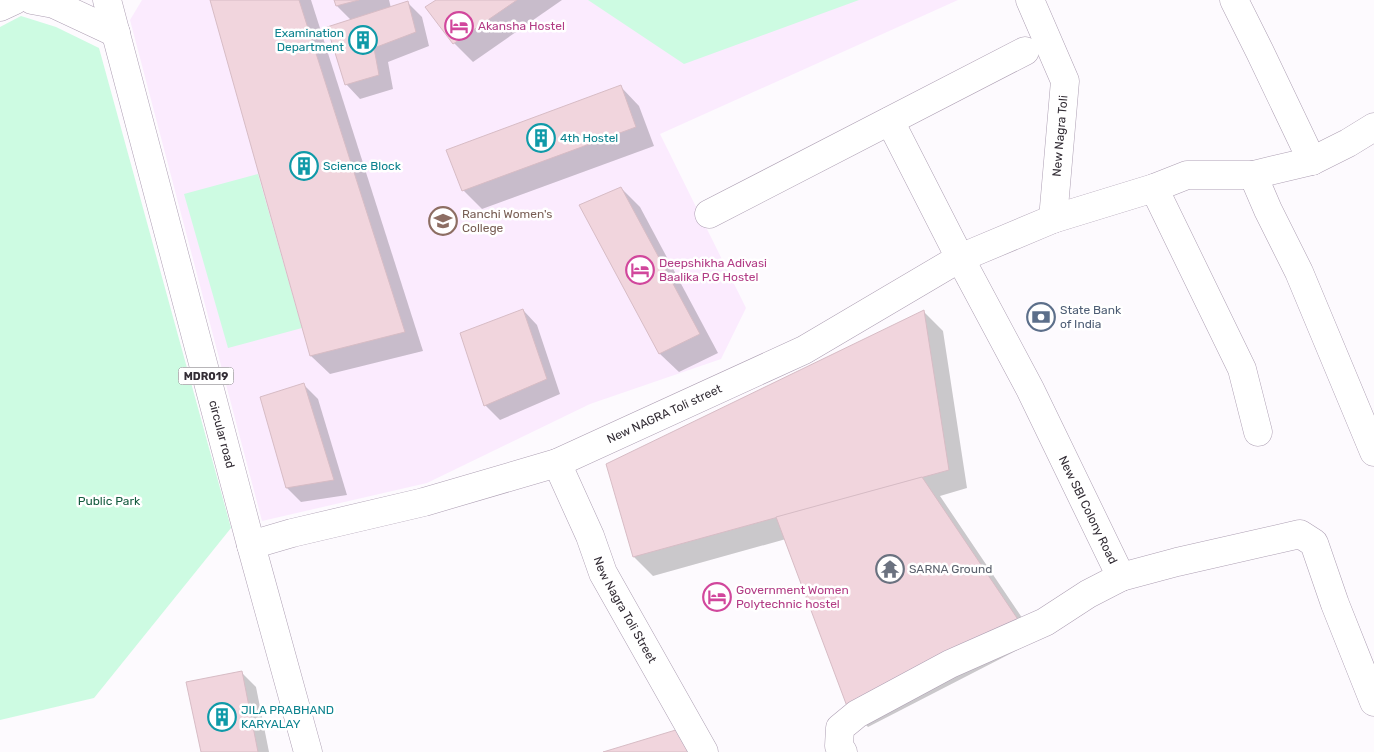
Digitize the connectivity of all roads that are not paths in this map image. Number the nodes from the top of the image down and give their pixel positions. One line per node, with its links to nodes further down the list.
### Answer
1 (15, 0): 6 (street)
2 (32, 0): 7 (street)
3 (128, 0): 7 (street)
4 (1030, 0): 15 (street, New Nagra Toli)
5 (1234, 0): 11 (street)
6 (0, 7)
7 (113, 19): 20 (street, circular road / MDR019)
8 (1025, 51): 9 (street)
9 (890, 120): 14 (street); 16 (street, New SBI Colony Road)
10 (1374, 127): 11 (street, New NAGRA Toli street)
11 (1312, 161): 12 (street, New NAGRA Toli street)
12 (1253, 175): 13 (street, New NAGRA Toli street); 18 (street)
13 (1154, 188): 15 (street, New NAGRA Toli street); 17 (street)
14 (709, 214)
15 (1052, 220): 16 (street, New NAGRA Toli street)
16 (960, 258): 19 (street, New NAGRA Toli street); 21 (street, New SBI Colony Road)
17 (1258, 432)
18 (1374, 452)
19 (557, 463): 20 (street, New NAGRA Toli street); 25 (street, New Nagra Toli Street)
20 (250, 545): 24 (street, circular road / MDR019)
21 (1121, 577): 22 (street); 26 (street, New SBI Colony Road)
22 (1368, 671): 23 (street)
23 (1374, 702)
24 (308, 752)
25 (704, 752)
26 (843, 752)

